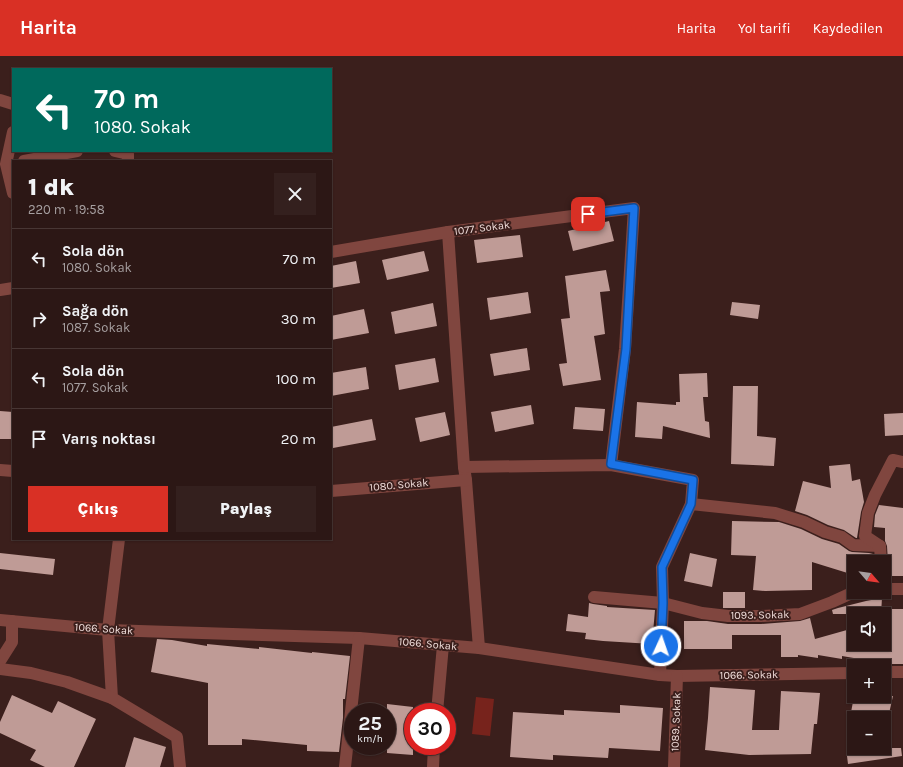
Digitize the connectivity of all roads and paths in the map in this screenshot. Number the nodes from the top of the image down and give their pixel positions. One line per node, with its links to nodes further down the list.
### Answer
1 (0, 100): 2 (street)
2 (12, 104)
3 (12, 137): 8 (street)
4 (72, 152): 6 (street)
5 (119, 152): 7 (street)
6 (29, 160)
7 (128, 160)
8 (6, 164): 9 (street)
9 (12, 189)
10 (448, 232): 11 (street, 1077. Sokak); 15 (street, 1077. Sokak); 16 (street)
11 (332, 252)
12 (12, 288): 13 (street)
13 (0, 290)
14 (903, 462): 23 (street)
15 (611, 464): 16 (street); 21 (street)
16 (464, 467): 19 (street)
17 (0, 470): 18 (street)
18 (12, 471)
19 (466, 480): 20 (street, 1080. Sokak); 35 (street)
20 (332, 491)
21 (691, 504): 23 (street); 29 (street)
22 (119, 540): 32 (street)
23 (880, 546): 24 (street)
24 (881, 555)
25 (891, 589): 26 (street)
26 (903, 589)
27 (847, 595): 29 (street, 1093. Sokak)
28 (594, 597): 29 (street, 1093. Sokak)
29 (663, 603): 41 (street)
30 (0, 620): 31 (street, 1066. Sokak)
31 (12, 620): 32 (street, 1066. Sokak); 36 (street)
32 (108, 630): 33 (street, 1066. Sokak); 43 (street)
33 (359, 638): 34 (street, 1066. Sokak); 47 (street)
34 (443, 645): 35 (street, 1066. Sokak); 44 (street)
35 (479, 648): 41 (street, 1066. Sokak)
36 (0, 662)
37 (0, 669): 43 (street)
38 (891, 672): 39 (street)
39 (903, 672)
40 (847, 673): 42 (street, 1066. Sokak)
41 (660, 675): 42 (street, 1066. Sokak)
42 (677, 676): 49 (street, 1089. Sokak)
43 (112, 698): 46 (street)
44 (438, 703)
45 (434, 755): 48 (street)
46 (180, 767)
47 (345, 767)
48 (433, 767)
49 (674, 767)

